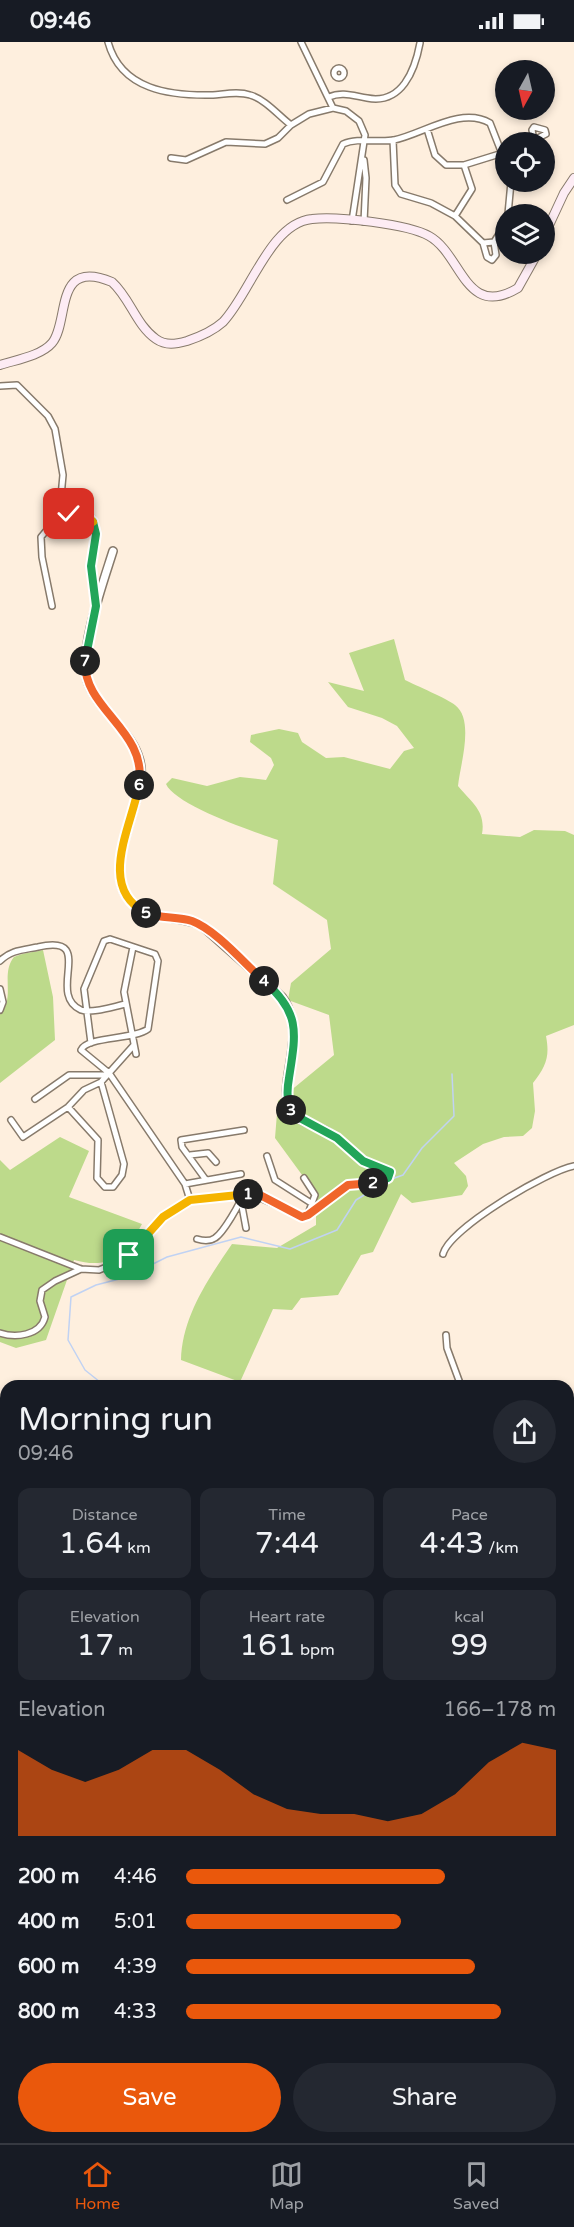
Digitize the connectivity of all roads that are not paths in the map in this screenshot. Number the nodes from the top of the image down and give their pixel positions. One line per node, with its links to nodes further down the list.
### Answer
1 (108, 42): 8 (street)
2 (301, 42): 5 (street)
3 (420, 42): 6 (street)
4 (334, 75): 5 (street)
5 (322, 81): 6 (street)
6 (329, 97): 7 (street)
7 (333, 108): 8 (street); 12 (street)
8 (291, 125): 14 (street)
9 (427, 129): 10 (street); 11 (street); 16 (street)
10 (495, 132)
11 (393, 140): 12 (street); 24 (street)
12 (365, 142): 15 (street); 21 (street)
13 (495, 156): 16 (street)
14 (171, 158)
15 (363, 159): 18 (street); 19 (street)
16 (464, 165): 24 (street)
17 (574, 178): 23 (main road)
18 (357, 186): 19 (street); 20 (street)
19 (365, 187): 22 (street)
20 (355, 199): 22 (street); 25 (street)
21 (287, 200)
22 (364, 200): 26 (street)
23 (555, 212)
24 (455, 216): 28 (street)
25 (352, 221): 26 (main road); 30 (main road)
26 (364, 222): 29 (main road)
27 (494, 242): 28 (street); 28 (street)
28 (483, 243)
29 (531, 264)
30 (0, 365)
31 (0, 386): 32 (street)
32 (59, 518): 34 (street); 35 (street)
33 (113, 551): 35 (street)
34 (52, 606)
35 (96, 606): 52 (street)
36 (133, 947): 39 (street); 41 (street); 42 (street)
37 (0, 961): 41 (street)
38 (0, 988): 40 (street)
39 (126, 1004): 41 (street); 42 (street)
40 (0, 1010)
41 (86, 1011): 43 (street)
42 (133, 1035): 43 (street); 44 (street)
43 (91, 1043): 46 (street)
44 (134, 1045): 45 (street); 46 (street)
45 (136, 1054)
46 (108, 1074): 47 (street); 48 (street); 60 (street)
47 (101, 1082): 49 (street); 49 (street)
48 (35, 1099)
49 (68, 1107): 50 (street)
50 (11, 1120)
51 (244, 1130): 53 (street)
52 (355, 1154): 65 (street)
53 (190, 1155): 55 (street); 59 (street)
54 (267, 1156): 64 (street)
55 (216, 1162)
56 (574, 1166): 69 (street)
57 (241, 1174): 59 (street)
58 (304, 1178): 64 (street)
59 (206, 1180): 60 (street)
60 (185, 1184): 62 (street)
61 (243, 1193): 62 (street); 63 (street); 65 (street)
62 (190, 1200): 70 (street)
63 (241, 1201): 66 (street); 68 (street)
64 (311, 1203): 65 (street)
65 (308, 1215)
66 (246, 1228)
67 (0, 1237): 70 (street)
68 (197, 1239)
69 (443, 1254)
70 (81, 1269): 71 (street)
71 (0, 1333)
72 (446, 1335): 73 (street)
73 (459, 1380)

